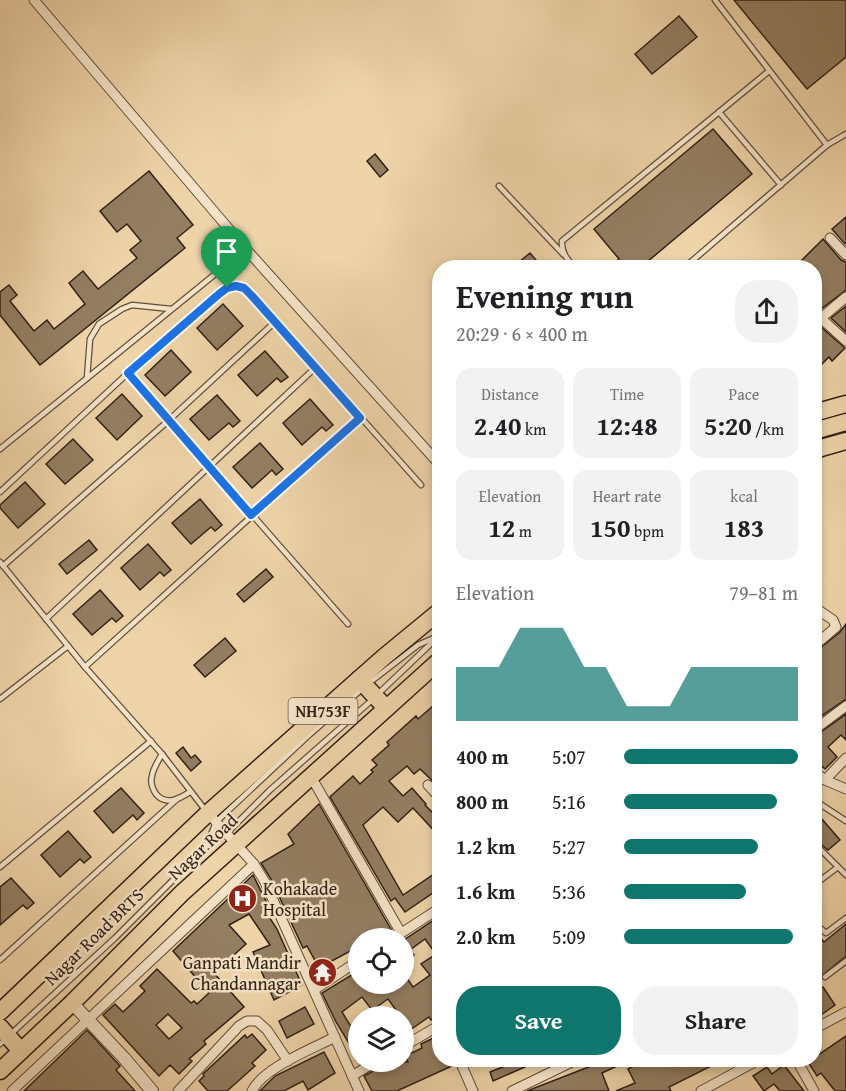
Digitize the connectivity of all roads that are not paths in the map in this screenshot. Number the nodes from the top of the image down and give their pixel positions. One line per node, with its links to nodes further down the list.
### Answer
1 (34, 0): 10 (street)
2 (715, 0): 3 (lane)
3 (769, 71): 4 (lane); 6 (lane)
4 (719, 112): 7 (lane); 11 (lane)
5 (846, 134): 6 (lane)
6 (827, 145): 7 (lane)
7 (781, 185): 14 (lane)
8 (500, 186): 11 (lane)
9 (830, 238): 12 (street)
10 (246, 249): 16 (lane); 33 (street)
11 (564, 255): 13 (lane)
12 (846, 255)
13 (568, 260)
14 (693, 260)
15 (846, 297): 17 (street)
16 (171, 309): 23 (lane); 23 (lane)
17 (822, 314)
18 (276, 321): 21 (lane); 22 (lane); 27 (lane)
19 (822, 322): 20 (street)
20 (846, 341)
21 (316, 367): 26 (lane); 34 (lane)
22 (128, 373): 27 (lane); 36 (lane)
23 (87, 378): 32 (lane)
24 (846, 404): 25 (highway)
25 (822, 411)
26 (360, 418): 35 (lane); 37 (lane)
27 (168, 421): 34 (lane); 38 (lane)
28 (846, 422): 29 (highway)
29 (822, 429)
30 (846, 441): 31 (highway)
31 (822, 448)
32 (0, 449)
33 (432, 456)
34 (209, 467): 37 (lane); 40 (lane)
35 (421, 485)
36 (0, 492)
37 (251, 515): 42 (lane); 48 (lane)
38 (2, 564): 40 (lane)
39 (822, 612): 44 (street)
40 (46, 619): 46 (lane)
41 (432, 620): 49 (highway, Nagar Road / NH753F)
42 (348, 624)
43 (432, 639): 49 (lane)
44 (822, 639)
45 (432, 642): 49 (lane)
46 (68, 646): 48 (lane); 50 (lane)
47 (432, 664): 49 (highway, Nagar Road / NH753F)
48 (86, 667): 53 (lane)
49 (371, 692): 56 (highway, Nagar Road / NH753F); 65 (highway, Nagar Road / NH753F); 67 (lane)
50 (0, 699)
51 (846, 706): 52 (street)
52 (822, 724)
53 (151, 741): 54 (lane); 71 (lane)
54 (162, 754): 62 (lane); 63 (lane)
55 (846, 758): 58 (street)
56 (310, 776): 67 (highway, Nagar Road / NH753F); 77 (street)
57 (822, 778): 58 (street)
58 (825, 780): 61 (street)
59 (428, 785): 60 (street)
60 (432, 789)
61 (846, 789)
62 (190, 792): 63 (lane); 65 (lane)
63 (177, 799): 80 (lane)
64 (822, 805): 66 (lane)
65 (212, 818): 67 (street); 68 (lane); 86 (highway, Nagar Road / NH753F)
66 (846, 821)
67 (231, 838): 68 (lane); 70 (street); 85 (highway, Nagar Road / NH753F)
68 (206, 847): 91 (lane, Nagar Road BRTS)
69 (822, 851): 72 (lane)
70 (254, 864): 84 (street); 88 (street)
71 (0, 867)
72 (838, 867): 73 (lane); 74 (lane)
73 (846, 875)
74 (822, 879)
75 (432, 913): 78 (street)
76 (846, 918): 79 (lane)
77 (393, 928)
78 (409, 928)
79 (822, 930)
80 (0, 960)
81 (846, 961): 83 (lane)
82 (348, 968): 84 (street)
83 (825, 977)
84 (314, 990): 92 (street)
85 (72, 1003): 88 (street); 94 (highway, Nagar Road / NH753F)
86 (0, 1012)
87 (846, 1013): 89 (street)
88 (88, 1021): 103 (street); 104 (street)
89 (822, 1025)
90 (432, 1030): 93 (street)
91 (3, 1036): 94 (highway)
92 (335, 1037): 95 (street); 102 (street)
93 (414, 1040)
94 (21, 1051): 100 (highway, Nagar Road / NH753F)
95 (288, 1061): 105 (street); 106 (street)
96 (462, 1067): 108 (street)
97 (555, 1067): 109 (street)
98 (745, 1067): 110 (street)
99 (800, 1067): 111 (street)
100 (0, 1071)
101 (359, 1072): 102 (street)
102 (352, 1076): 107 (street)
103 (12, 1091)
104 (152, 1091)
105 (178, 1091)
106 (252, 1091)
107 (359, 1091)
108 (473, 1091)
109 (513, 1091)
110 (701, 1091)
111 (814, 1091)

